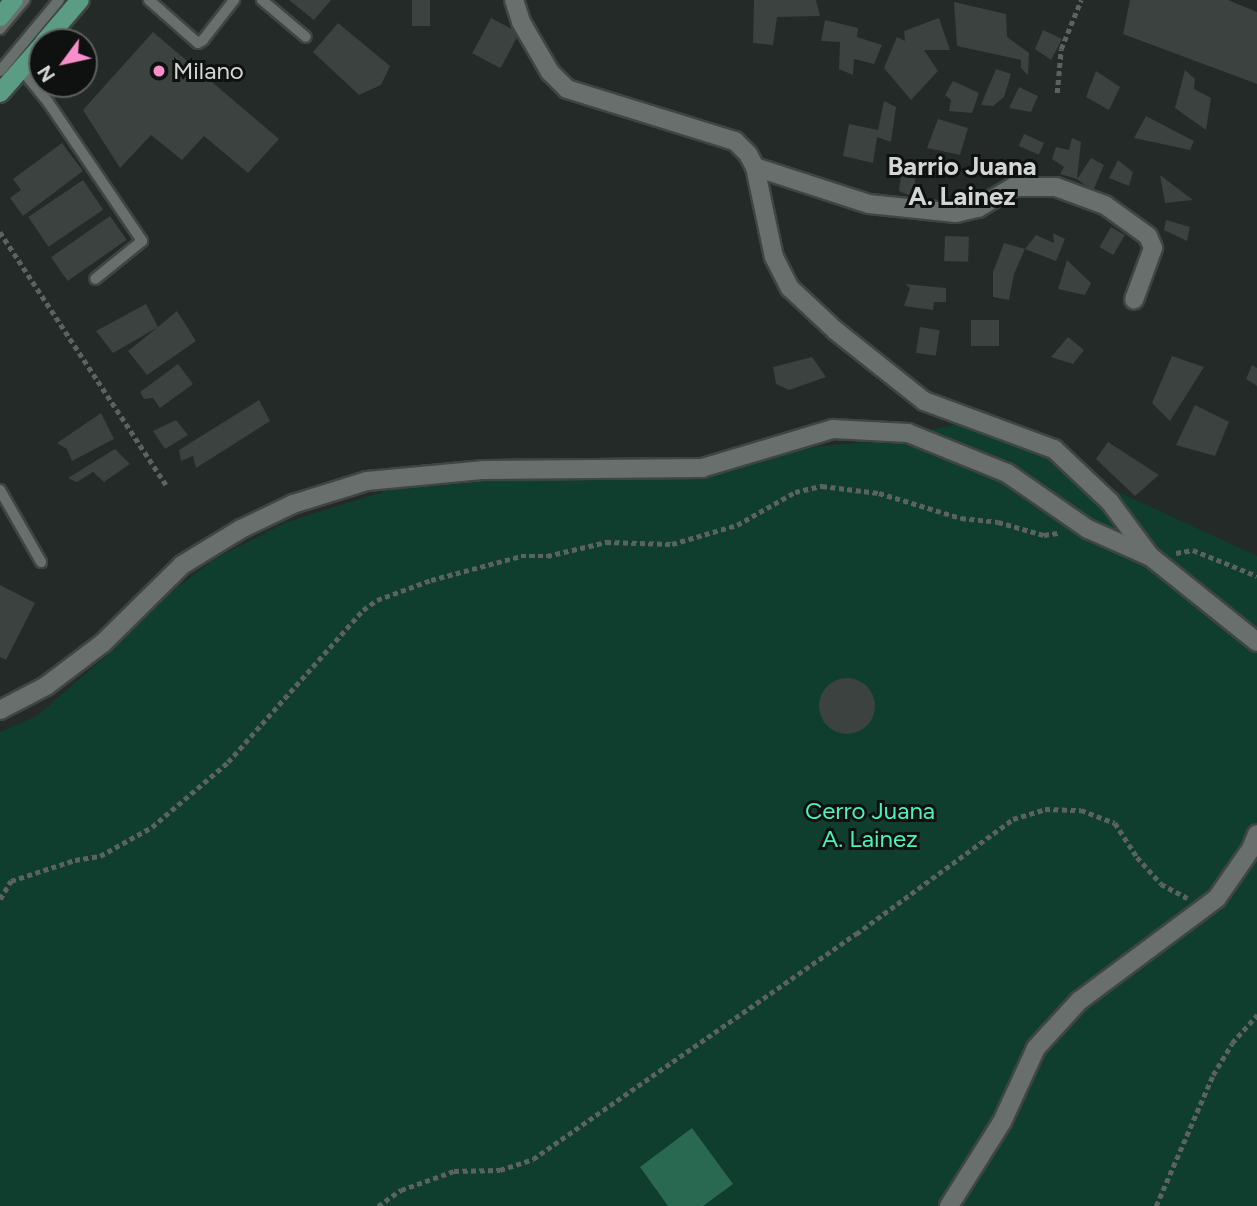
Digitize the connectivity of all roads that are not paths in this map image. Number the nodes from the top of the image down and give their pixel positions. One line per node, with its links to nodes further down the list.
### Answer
1 (14, 0): 9 (main road)
2 (24, 0): 11 (lane)
3 (59, 0): 15 (lane)
4 (80, 0): 10 (main road)
5 (149, 0): 6 (lane)
6 (234, 0)
7 (262, 0): 12 (lane)
8 (514, 0): 17 (street)
9 (0, 17)
10 (56, 28)
11 (0, 29)
12 (306, 37)
13 (28, 61): 14 (main road)
14 (21, 69): 16 (main road); 18 (lane)
15 (0, 71)
16 (0, 93)
17 (755, 167): 19 (street); 21 (street)
18 (95, 279)
19 (1135, 300)
20 (0, 490): 22 (lane)
21 (1151, 557): 23 (street); 24 (street)
22 (41, 562)
23 (1257, 642)
24 (0, 710)
25 (1257, 834): 26 (street)
26 (948, 1206)

